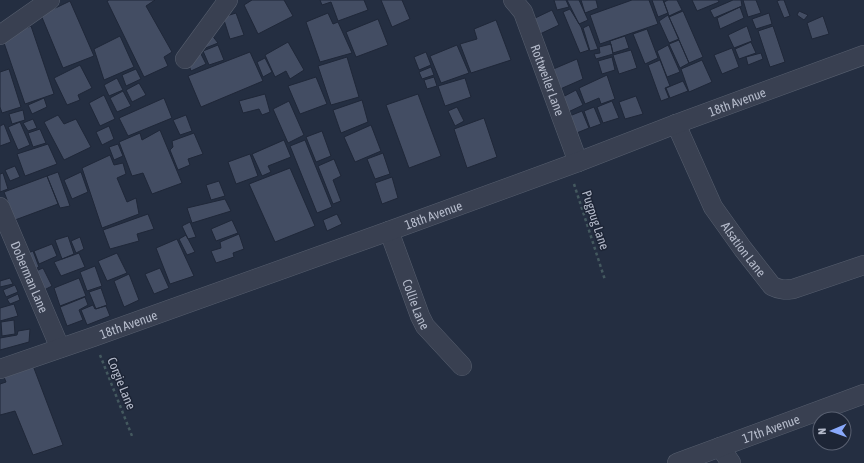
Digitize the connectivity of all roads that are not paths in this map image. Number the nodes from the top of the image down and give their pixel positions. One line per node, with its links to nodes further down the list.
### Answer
1 (50, 0): 4 (street)
2 (228, 0): 6 (street)
3 (513, 0): 8 (street, Rottweiler Lane)
4 (0, 35)
5 (864, 55): 7 (street, 18th Avenue)
6 (185, 59)
7 (676, 124): 8 (street, 18th Avenue); 11 (street, Alsation Lane)
8 (573, 164): 10 (street, 18th Avenue)
9 (0, 207): 12 (street, Doberman Lane)
10 (389, 231): 12 (street, 18th Avenue); 13 (street, Collie Lane)
11 (864, 265)
12 (60, 348): 14 (street, 18th Avenue)
13 (462, 366)
14 (0, 369)
15 (864, 394): 16 (street, 17th Avenue)
16 (720, 447): 17 (street, 17th Avenue); 18 (street)
17 (677, 463)
18 (731, 463)

